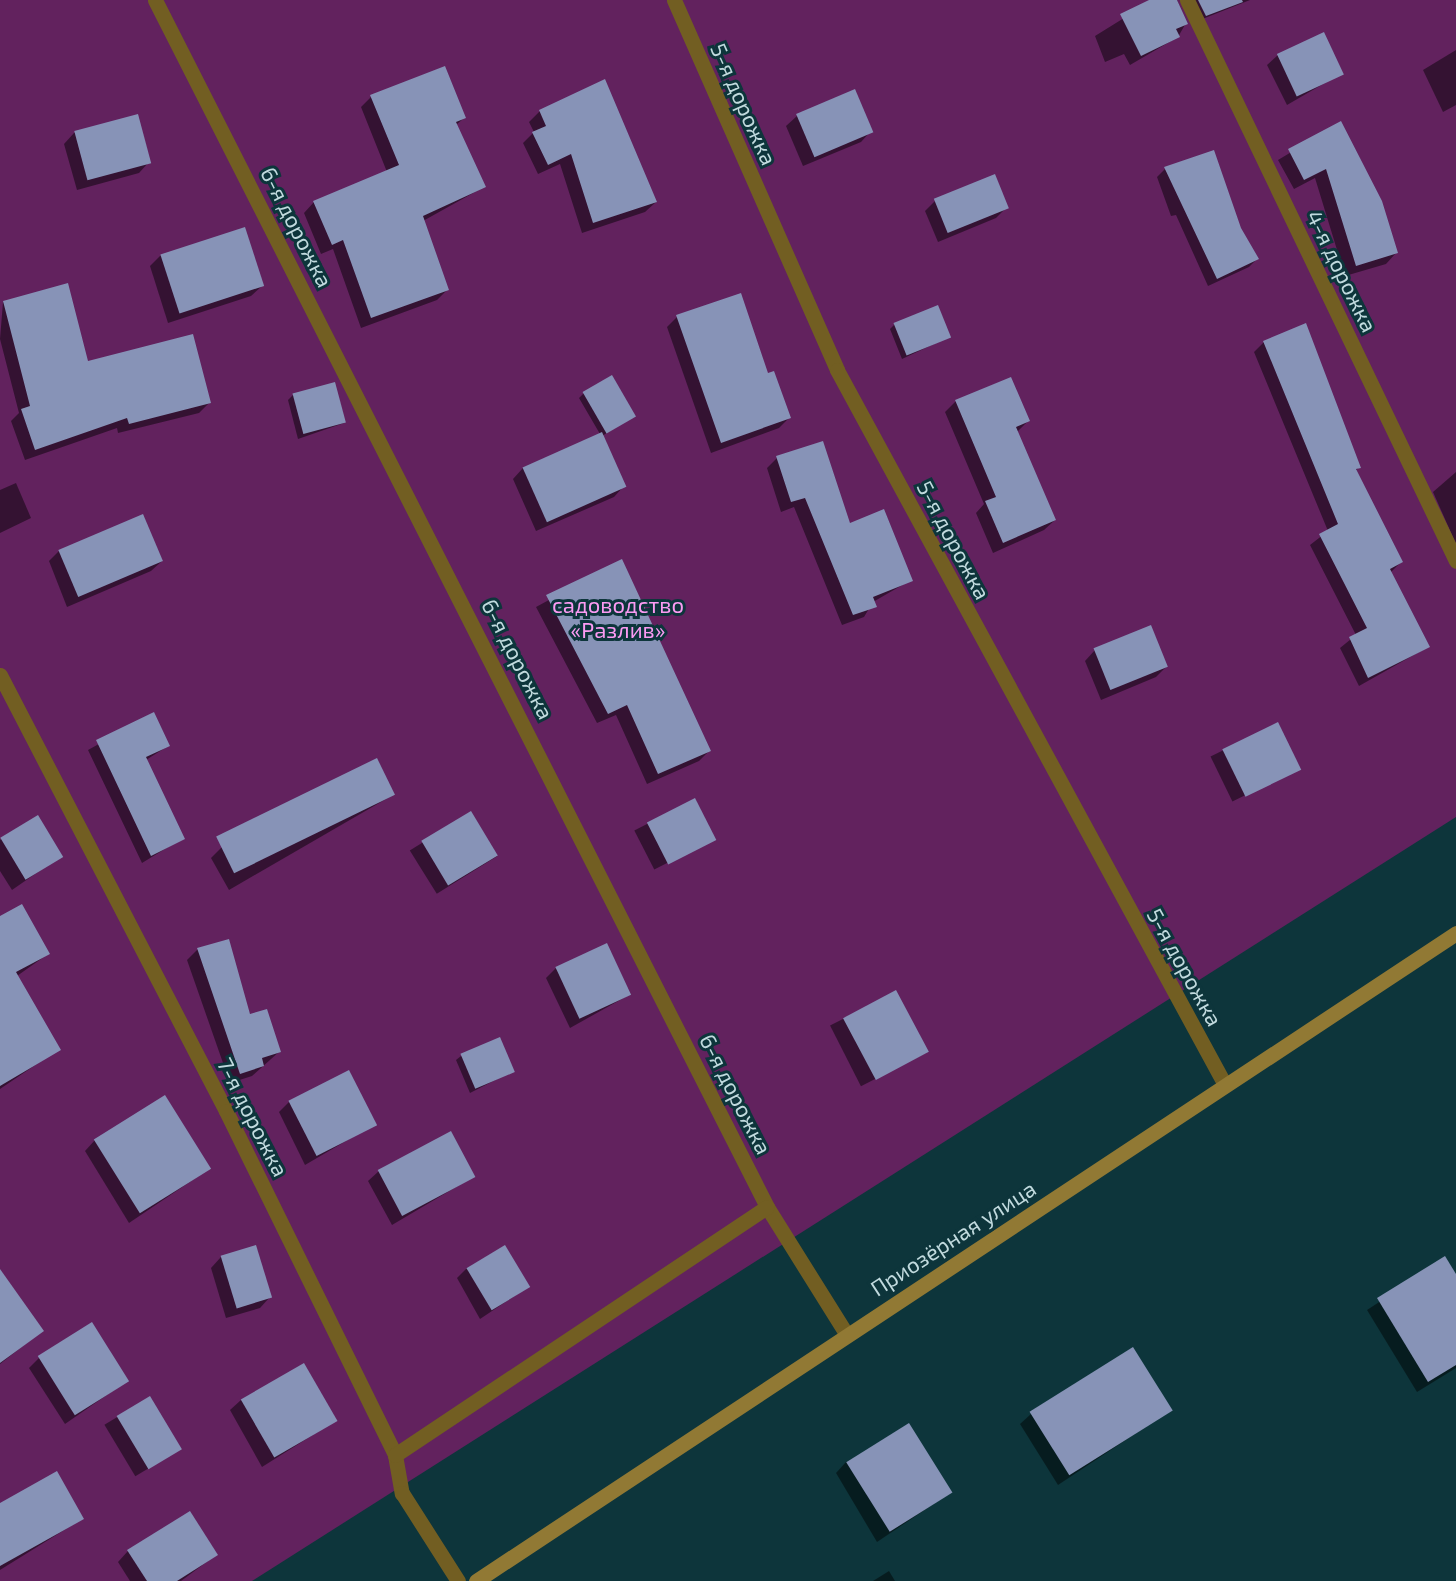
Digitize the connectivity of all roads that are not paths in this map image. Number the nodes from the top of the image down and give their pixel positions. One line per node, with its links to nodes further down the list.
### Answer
1 (155, 0): 8 (street, 6-я дорожка)
2 (674, 0): 7 (street, 5-я дорожка)
3 (1187, 0): 4 (street, 4-я дорожка)
4 (1456, 561)
5 (0, 675): 10 (street, 7-я дорожка)
6 (1456, 933): 7 (street, Приозёрная улица)
7 (1225, 1085): 9 (street, Приозёрная улица)
8 (767, 1207): 9 (street, 6-я дорожка); 10 (street)
9 (847, 1335): 12 (street, Приозёрная улица)
10 (394, 1455): 11 (street, 7-я дорожка)
11 (458, 1581)
12 (476, 1581)

